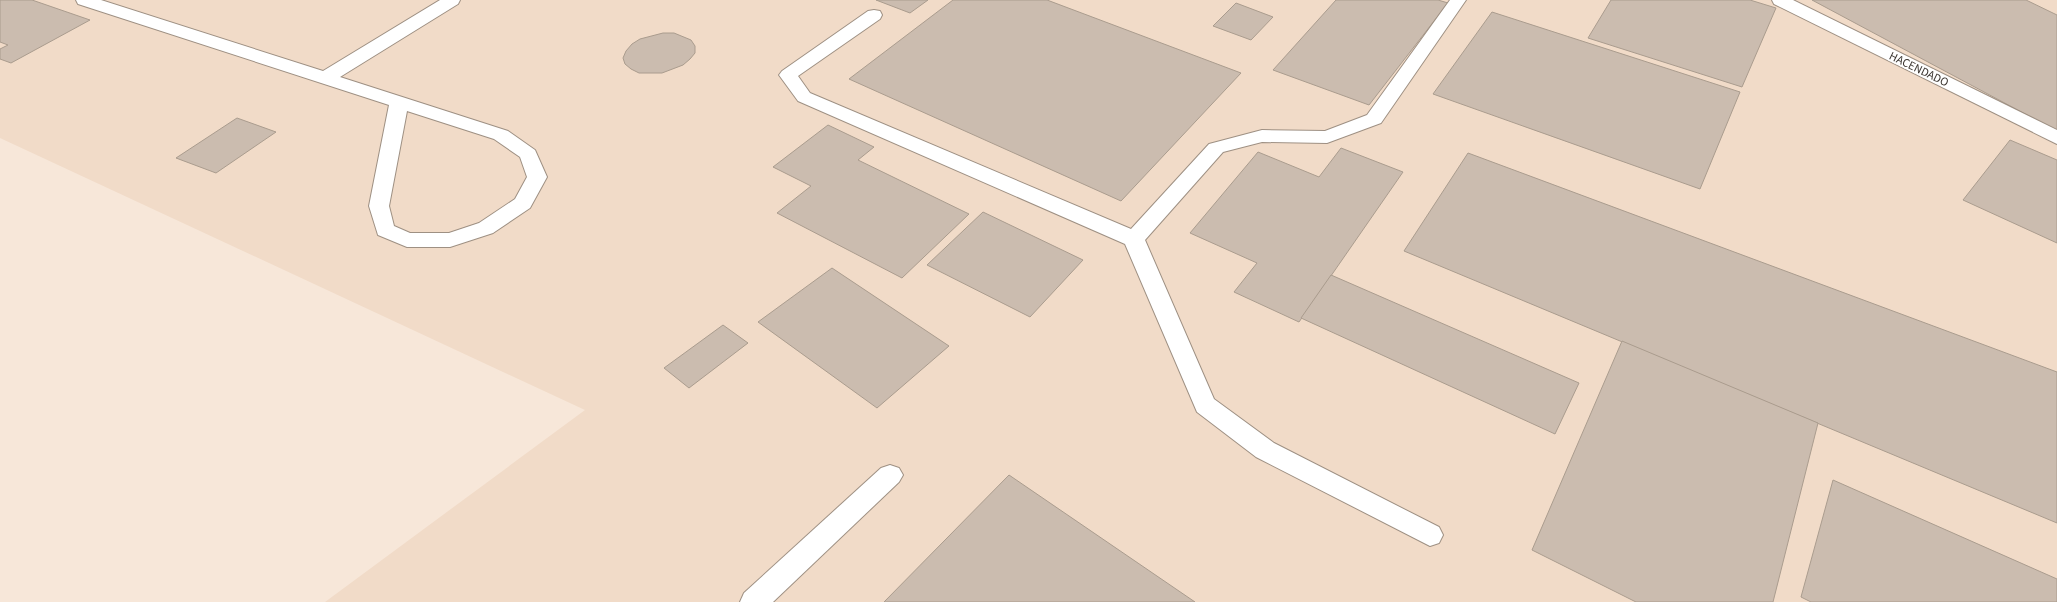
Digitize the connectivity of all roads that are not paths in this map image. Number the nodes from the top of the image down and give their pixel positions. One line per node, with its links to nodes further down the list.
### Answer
1 (84, 0): 6 (street)
2 (452, 0): 6 (street)
3 (1458, 0): 9 (street)
4 (1780, 0): 8 (street, HACENDADO)
5 (874, 15): 9 (street)
6 (325, 78): 7 (street)
7 (399, 102): 7 (street)
8 (2057, 138)
9 (1134, 239): 11 (street)
10 (890, 475): 12 (street)
11 (1430, 535)
12 (754, 602)

